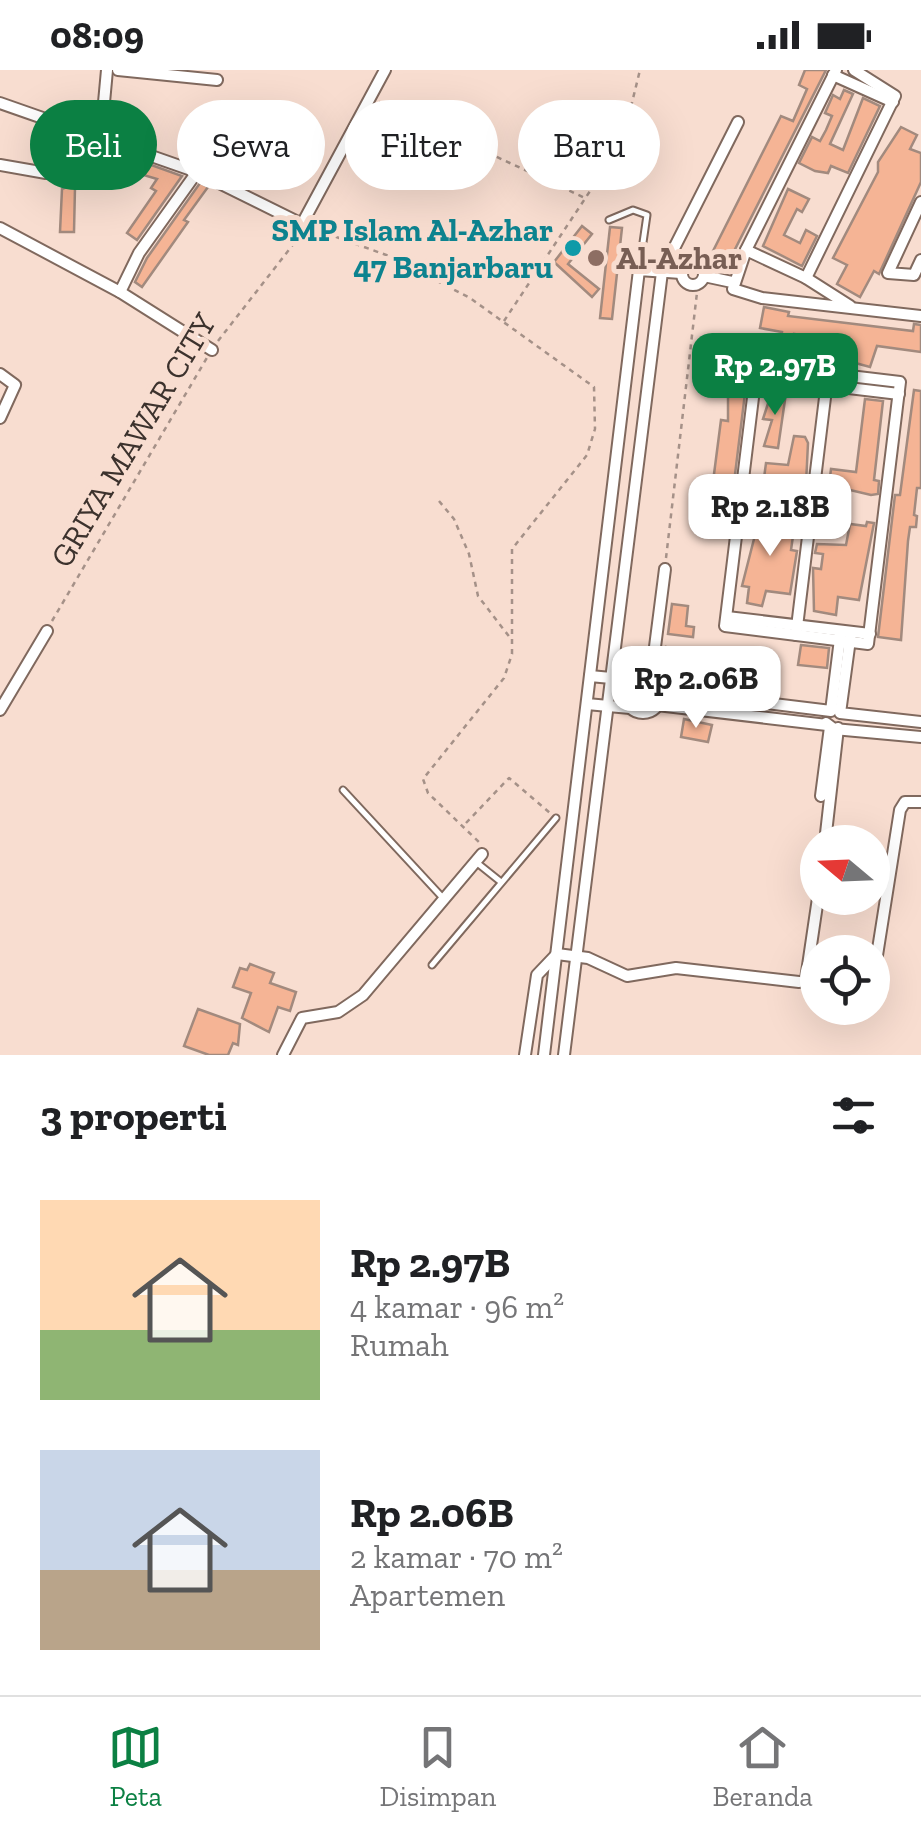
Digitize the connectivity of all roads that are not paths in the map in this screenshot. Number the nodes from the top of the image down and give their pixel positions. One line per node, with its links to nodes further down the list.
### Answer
1 (107, 70): 7 (street)
2 (118, 70): 6 (street)
3 (384, 70): 14 (street)
4 (854, 70): 8 (street)
5 (835, 72): 8 (street); 21 (street)
6 (217, 80)
7 (104, 100)
8 (893, 102): 26 (street)
9 (0, 103): 10 (street)
10 (30, 113)
11 (738, 122): 24 (street)
12 (0, 164): 13 (street)
13 (30, 170)
14 (325, 185)
15 (184, 190): 29 (street)
16 (234, 190): 17 (street)
17 (323, 190)
18 (921, 202): 22 (street)
19 (609, 220): 23 (lane)
20 (0, 228): 29 (street)
21 (746, 250): 26 (street); 28 (street)
22 (921, 260)
23 (639, 270): 24 (street); 40 (street)
24 (662, 272): 25 (street); 41 (street)
25 (681, 273): 27 (street); 27 (street)
26 (806, 278): 30 (street)
27 (701, 280): 28 (street)
28 (732, 282): 30 (street)
29 (120, 292): 32 (street)
30 (855, 309): 31 (street)
31 (921, 316)
32 (212, 350)
33 (0, 374): 35 (street)
34 (827, 380): 38 (street); 38 (street); 39 (street)
35 (0, 418)
36 (665, 569): 42 (street)
37 (46, 630): 51 (street)
38 (796, 630): 39 (street)
39 (845, 636): 52 (street)
40 (590, 676): 41 (street); 46 (street)
41 (612, 678): 43 (street); 48 (street)
42 (651, 678): 43 (street); 44 (street)
43 (632, 680): 49 (street)
44 (660, 690): 45 (street); 47 (street)
45 (688, 693): 50 (street); 52 (street)
46 (587, 704): 48 (street); 65 (street)
47 (656, 705): 49 (street); 50 (street)
48 (610, 706): 49 (street); 66 (street)
49 (630, 708)
50 (686, 709): 54 (street)
51 (0, 710)
52 (836, 712): 53 (street); 54 (street)
53 (921, 722)
54 (834, 727): 55 (street); 57 (street); 60 (street)
55 (921, 737)
56 (343, 790): 63 (lane)
57 (822, 796)
58 (921, 802): 64 (street)
59 (556, 818): 62 (lane)
60 (827, 825)
61 (479, 858): 62 (lane); 63 (street)
62 (501, 882): 69 (lane)
63 (442, 897): 71 (street)
64 (880, 935)
65 (557, 936): 66 (street); 67 (street)
66 (577, 938): 68 (street)
67 (554, 954): 68 (street); 72 (street); 73 (street)
68 (576, 955): 70 (street); 74 (street)
69 (432, 965)
70 (799, 982)
71 (283, 1055)
72 (525, 1055)
73 (544, 1055)
74 (564, 1055)

